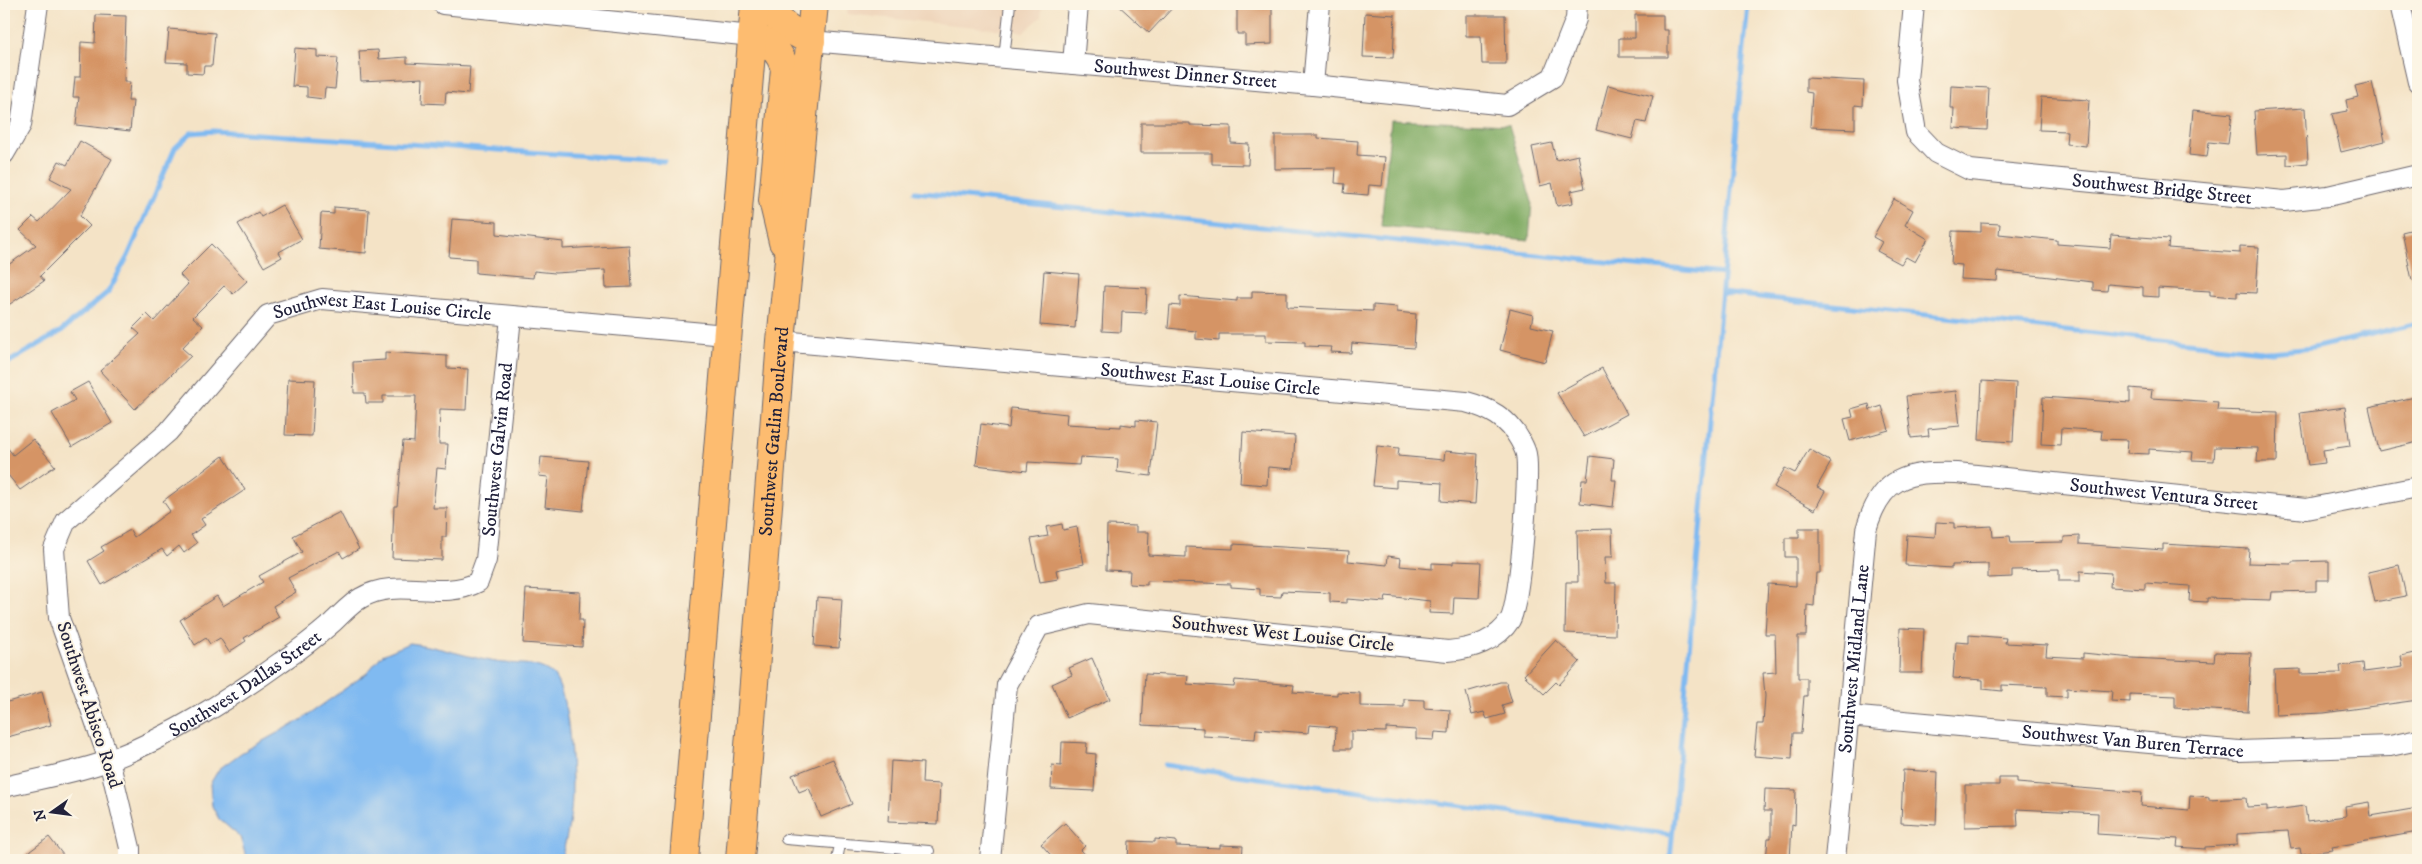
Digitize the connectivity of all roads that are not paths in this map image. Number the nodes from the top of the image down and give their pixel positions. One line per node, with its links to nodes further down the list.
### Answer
1 (38, 4): 19 (street)
2 (443, 4): 12 (street)
3 (755, 4): 13 (main road)
4 (770, 4): 14 (main road)
5 (814, 4): 14 (main road, Southwest Gatlin Boulevard)
6 (1010, 4): 15 (lane)
7 (1078, 4): 16 (street)
8 (1320, 4): 18 (street)
9 (1577, 4): 18 (street, Southwest Dinner Street)
10 (1914, 4): 20 (street, Southwest Bridge Street)
11 (2400, 4): 17 (street)
12 (537, 8): 13 (street)
13 (752, 36): 21 (main road); 23 (main road)
14 (810, 41): 15 (street, Southwest Dinner Street); 21 (main road, Southwest Gatlin Boulevard)
15 (1004, 58): 16 (street, Southwest Dinner Street)
16 (1073, 64): 18 (street, Southwest Dinner Street)
17 (2418, 82)
18 (1313, 86)
19 (4, 154)
20 (2418, 175)
21 (788, 263): 24 (main road, Southwest Gatlin Boulevard)
22 (511, 316): 23 (street, Southwest East Louise Circle); 28 (street, Southwest East Louise Circle); 29 (street, Southwest Galvin Road)
23 (726, 335): 38 (main road)
24 (781, 341): 27 (street, Southwest East Louise Circle); 39 (main road, Southwest Gatlin Boulevard)
25 (1909, 475): 26 (street, Southwest Ventura Street); 30 (street, Southwest Midland Lane)
26 (2418, 487)
27 (1523, 545): 41 (street, Southwest West Louise Circle)
28 (54, 549): 32 (street, Southwest Abisco Road)
29 (478, 582): 32 (street, Southwest Dallas Street)
30 (1848, 716): 31 (street, Southwest Van Buren Terrace); 42 (street, Southwest Midland Lane)
31 (2418, 740)
32 (109, 760): 33 (street, Southwest Dallas Street); 37 (street, Southwest Abisco Road)
33 (4, 787)
34 (786, 839): 35 (lane)
35 (840, 844): 36 (lane); 40 (lane)
36 (929, 851)
37 (130, 860)
38 (684, 860)
39 (740, 860)
40 (837, 860)
41 (990, 860)
42 (1835, 860)

